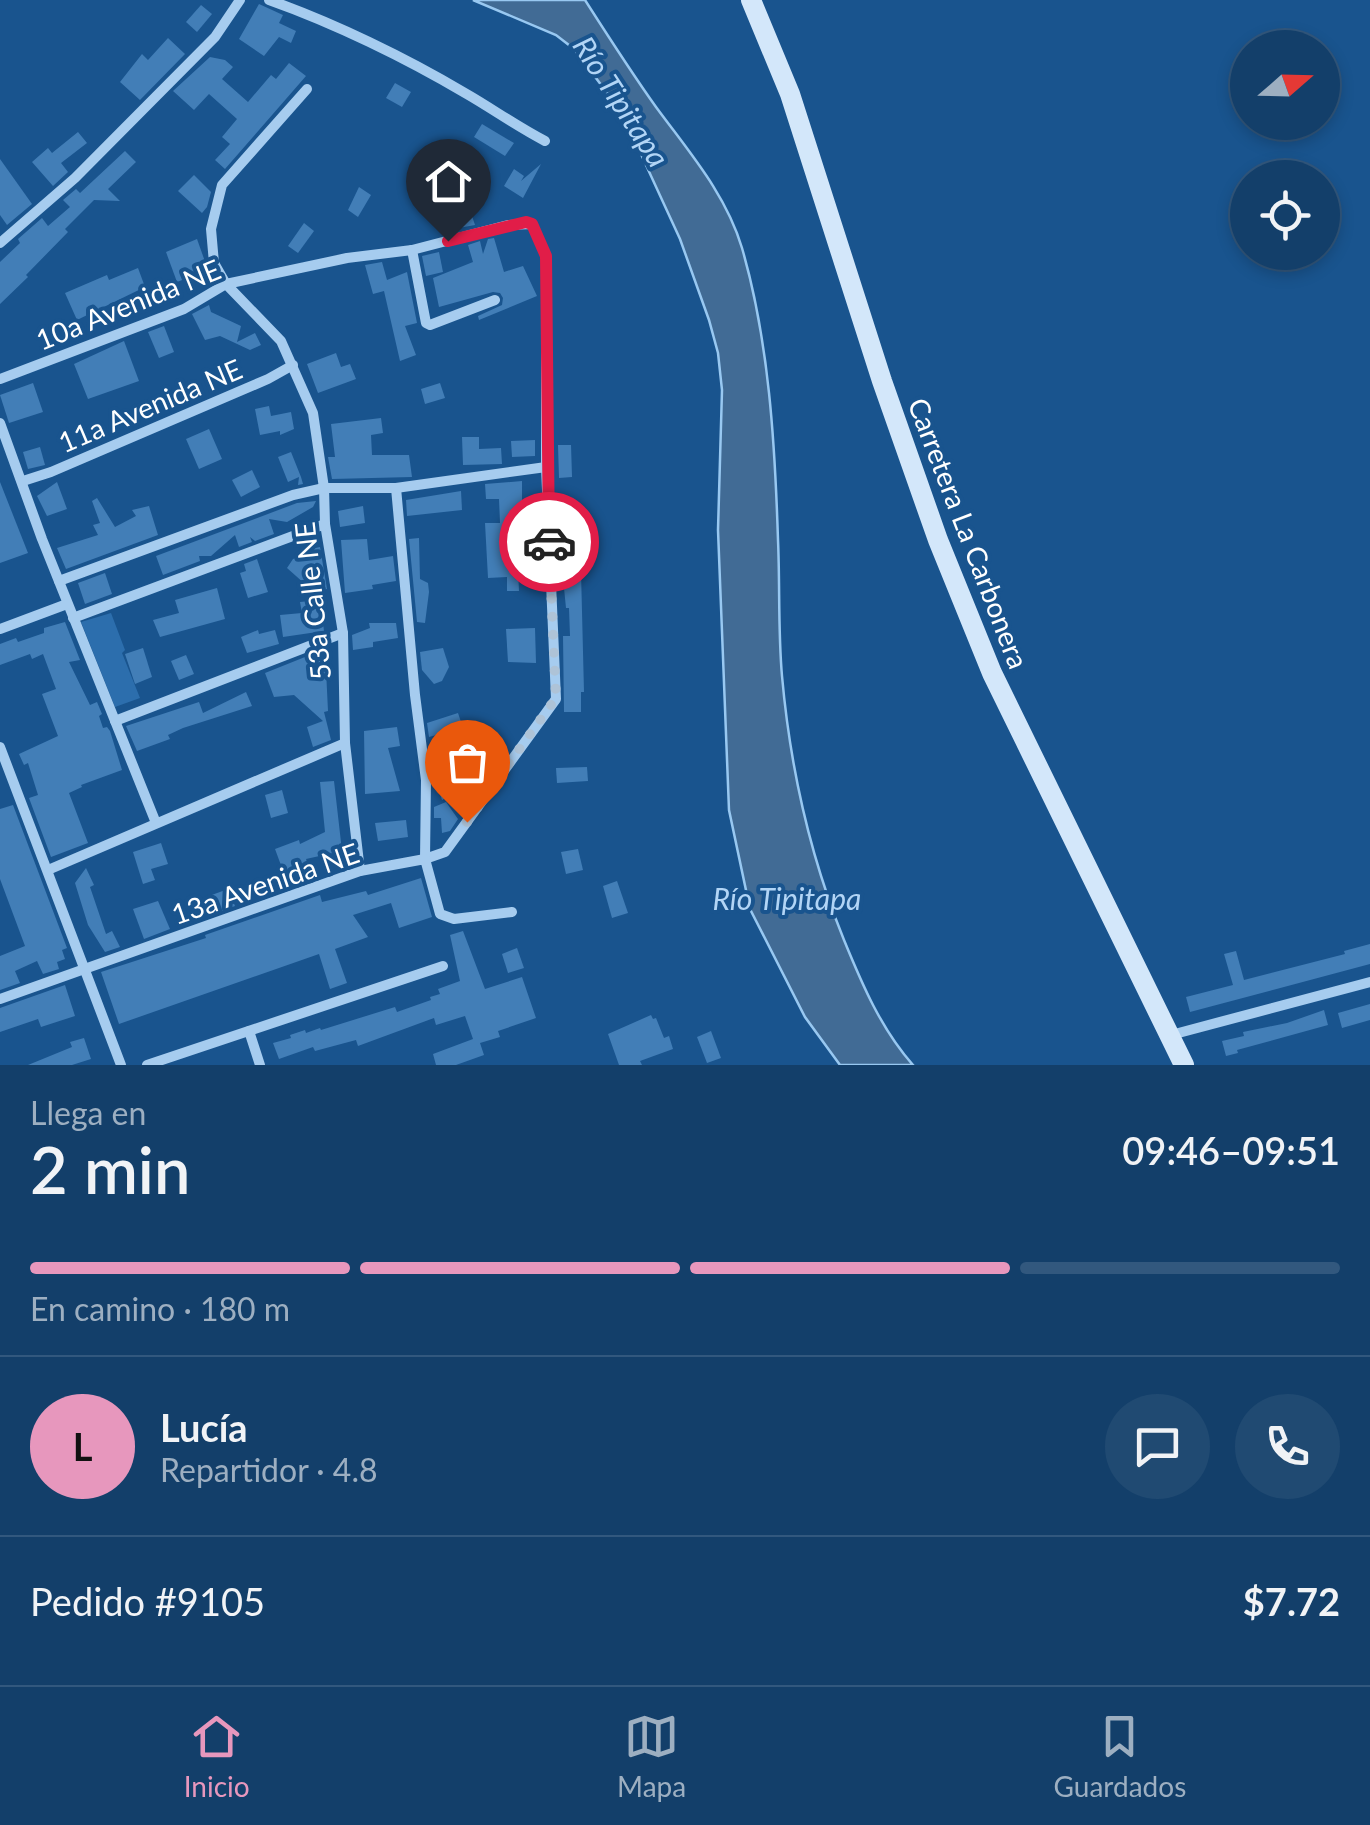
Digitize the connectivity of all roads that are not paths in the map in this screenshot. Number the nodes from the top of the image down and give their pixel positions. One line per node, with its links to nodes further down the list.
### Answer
1 (240, 0): 6 (street)
2 (269, 0): 5 (street)
3 (751, 0): 36 (street, Carretera La Carbonera)
4 (308, 89): 8 (street)
5 (545, 140)
6 (0, 243)
7 (412, 250): 8 (street, 10a Avenida NE); 9 (street); 13 (street, 10a Avenida NE)
8 (226, 284): 10 (street, 53a Calle NE); 11 (street, 10a Avenida NE)
9 (496, 300)
10 (294, 365): 14 (street, 11a Avenida NE); 15 (street, 53a Calle NE)
11 (0, 380)
12 (0, 423): 14 (street)
13 (546, 467): 16 (street); 27 (street)
14 (22, 481): 18 (street)
15 (324, 488): 16 (street); 17 (street, 53a Calle NE); 18 (street)
16 (396, 488): 27 (street)
17 (324, 524): 20 (street); 22 (street, 53a Calle NE)
18 (59, 582): 19 (street)
19 (68, 604): 20 (street); 21 (street)
20 (73, 618): 23 (street)
21 (0, 630)
22 (343, 634): 23 (street); 24 (street, 53a Calle NE)
23 (115, 721): 26 (street)
24 (345, 743): 26 (street); 29 (street, 53a Calle NE)
25 (0, 747): 28 (street)
26 (156, 823): 28 (street)
27 (425, 859): 29 (street, 13a Avenida NE); 30 (street)
28 (48, 870): 32 (street)
29 (360, 872): 32 (street, 13a Avenida NE)
30 (512, 912)
31 (443, 966): 35 (street)
32 (86, 969): 34 (street, 13a Avenida NE); 37 (street)
33 (1370, 982): 36 (street)
34 (0, 999)
35 (249, 1031): 38 (street); 39 (street)
36 (1171, 1035): 40 (street, Carretera La Carbonera)
37 (122, 1065)
38 (146, 1065)
39 (260, 1065)
40 (1184, 1065)

